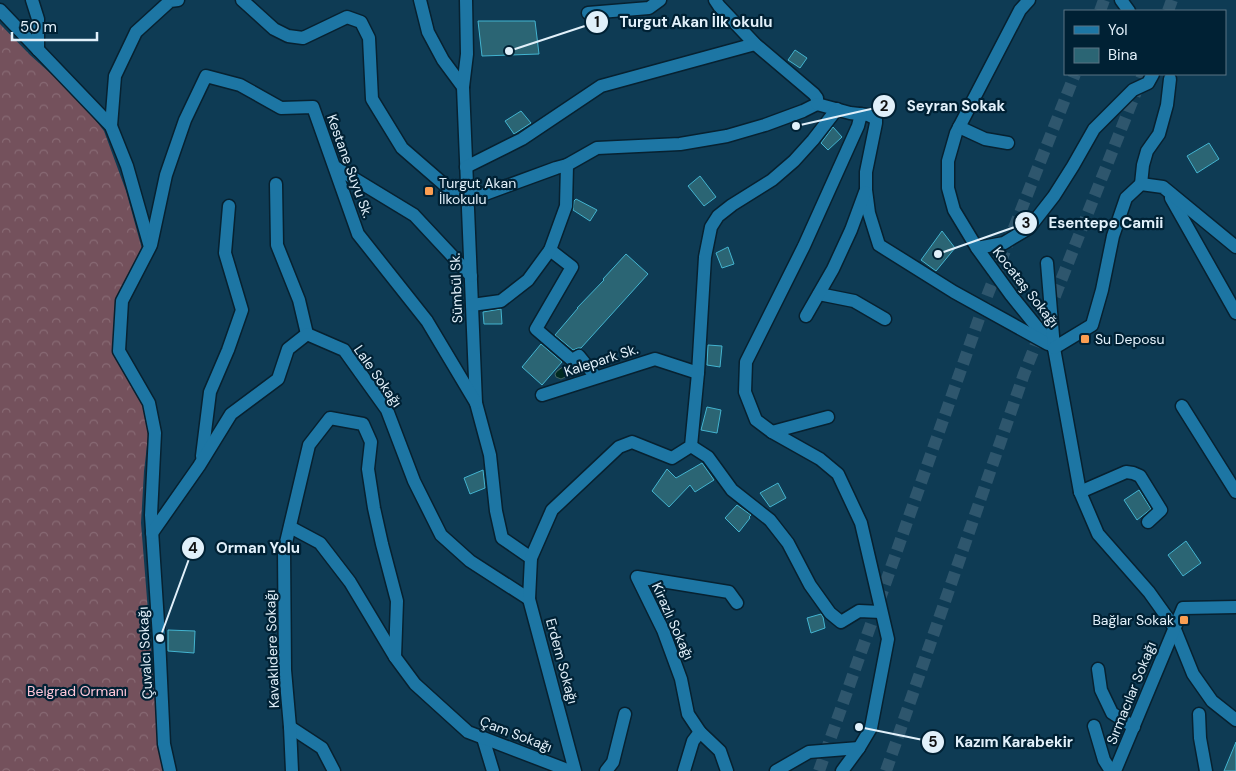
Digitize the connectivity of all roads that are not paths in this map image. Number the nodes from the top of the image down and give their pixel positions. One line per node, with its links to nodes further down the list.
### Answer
1 (32, 0): 12 (street)
2 (178, 0): 19 (street)
3 (242, 0): 29 (street)
4 (420, 0): 15 (street)
5 (466, 0): 15 (street, Sümbül Sk.)
6 (660, 0): 10 (street)
7 (715, 0): 11 (street)
8 (1029, 0): 20 (street, Kocataş Sokağı)
9 (0, 10): 12 (street)
10 (588, 13)
11 (755, 44): 16 (street); 24 (street)
12 (38, 50): 19 (street)
13 (1152, 75): 33 (street)
14 (1170, 79): 26 (street)
15 (463, 87): 24 (street, Sümbül Sk.)
16 (818, 104): 17 (street); 22 (street)
17 (838, 109): 18 (street); 44 (street)
18 (861, 114): 27 (street); 50 (street)
19 (111, 126): 31 (street)
20 (959, 127): 21 (street); 33 (street, Kocataş Sokağı)
21 (1008, 143)
22 (567, 165): 29 (street); 34 (street)
23 (335, 167): 31 (street, Kestane Suyu Sk.); 36 (street); 47 (street, Kestane Suyu Sk.)
24 (466, 167): 29 (street, Sümbül Sk.)
25 (276, 184): 42 (street)
26 (1141, 184): 28 (street); 43 (street)
27 (866, 190): 37 (street); 43 (street)
28 (1167, 190): 32 (street); 39 (street)
29 (467, 194): 36 (street, Sümbül Sk.)
30 (229, 206): 52 (street)
31 (150, 247): 57 (street, Çuvalcı Sokağı)
32 (1236, 247)
33 (977, 248): 43 (street, Kocataş Sokağı)
34 (550, 250): 38 (street); 45 (street)
35 (1047, 263): 43 (street)
36 (471, 276): 38 (street, Sümbül Sk.)
37 (819, 294): 40 (street); 41 (street)
38 (472, 305): 47 (street, Sümbül Sk.)
39 (1236, 313)
40 (806, 316)
41 (885, 319)
42 (307, 334): 52 (street); 59 (street, Lale Sokağı)
43 (1054, 348): 53 (street)
44 (698, 374): 45 (street, Kalepark Sk.); 51 (street)
45 (596, 378): 46 (street, Kalepark Sk.)
46 (542, 395)
47 (476, 402): 58 (street, Sümbül Sk.)
48 (1182, 406): 54 (street)
49 (828, 417): 50 (street)
50 (772, 432): 62 (street)
51 (691, 446): 58 (street); 62 (street)
52 (202, 461): 57 (street)
53 (1080, 492): 55 (street); 63 (street)
54 (1236, 492)
55 (1148, 522)
56 (290, 527): 64 (street, Çam Sokağı); 64 (street, Kavaklıdere Sokağı); 70 (street, Kavaklıdere Sokağı)
57 (152, 533): 75 (street, Çuvalcı Sokağı)
58 (531, 558): 59 (street, Erdem Sokağı)
59 (529, 599): 80 (street, Erdem Sokağı)
60 (737, 603): 72 (street, Kirazlı Sokağı)
61 (1236, 607): 63 (street, Sırmacılar Sokağı)
62 (882, 612): 74 (street)
63 (1174, 627): 68 (street); 71 (street, Sırmacılar Sokağı)
64 (395, 656): 73 (street, Çam Sokağı)
65 (1098, 669): 71 (street)
66 (625, 714): 81 (street)
67 (1199, 714): 88 (street)
68 (1236, 720)
69 (1094, 726): 86 (street)
70 (290, 727): 76 (street, Kavaklıdere Sokağı); 77 (street)
71 (1134, 727): 87 (street, Sırmacılar Sokağı)
72 (700, 732): 82 (street); 83 (street, Kirazlı Sokağı)
73 (483, 738): 78 (street); 79 (street, Çam Sokağı)
74 (859, 748): 84 (street); 85 (street)
75 (170, 771)
76 (292, 771)
77 (334, 771)
78 (493, 771)
79 (570, 771)
80 (575, 771)
81 (606, 771)
82 (684, 771)
83 (727, 771)
84 (776, 771)
85 (842, 771)
86 (1111, 771)
87 (1115, 771)
88 (1206, 771)

